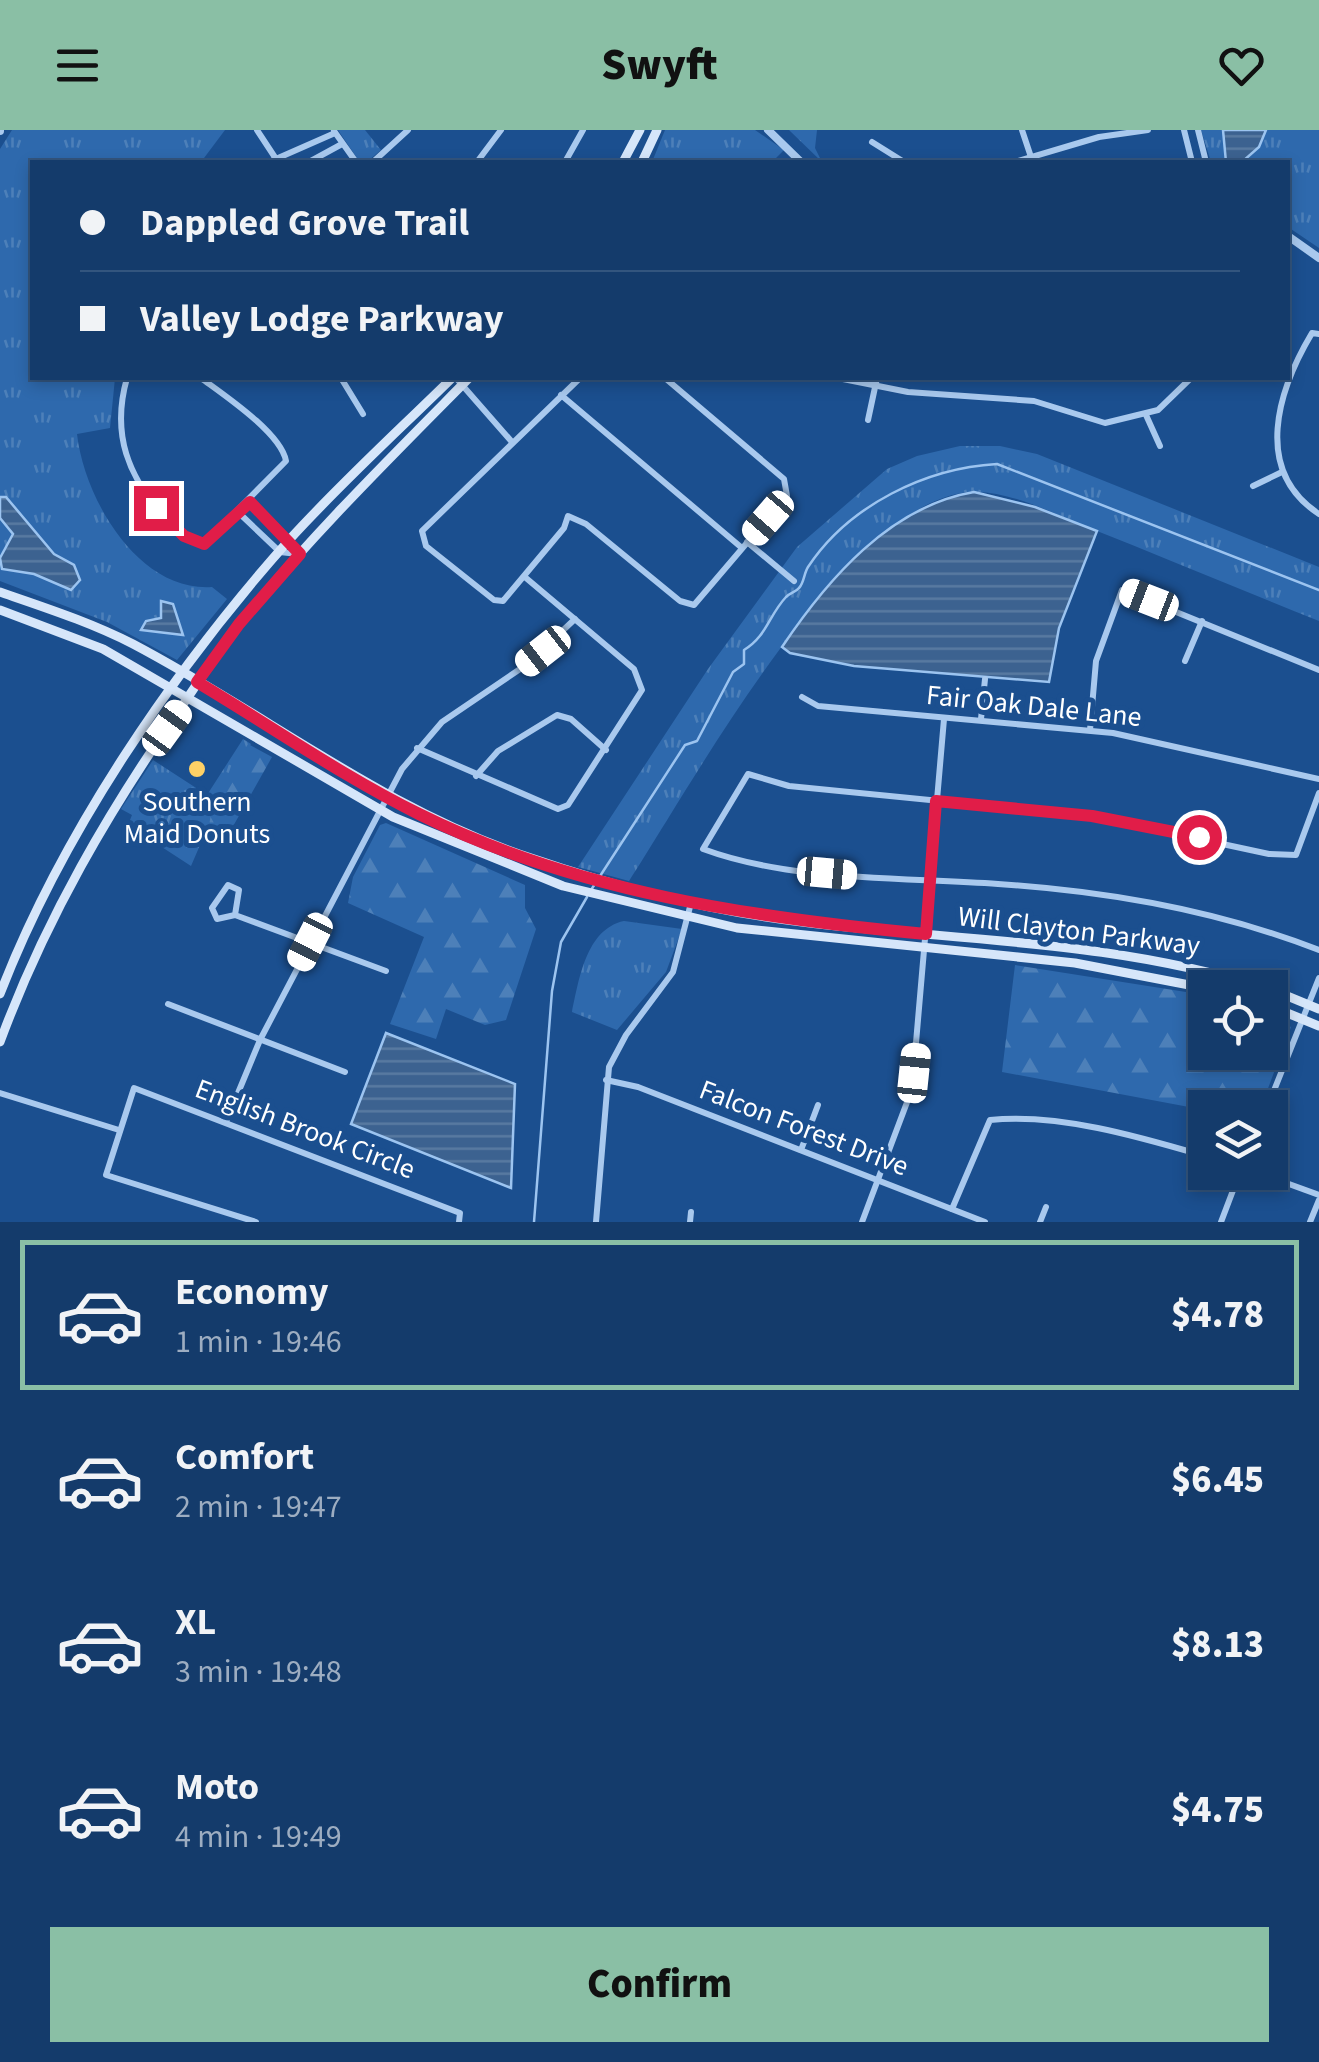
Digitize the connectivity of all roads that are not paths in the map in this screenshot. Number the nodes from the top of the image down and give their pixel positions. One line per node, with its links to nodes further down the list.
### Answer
1 (257, 130): 16 (street)
2 (408, 130): 20 (street)
3 (501, 130): 21 (street)
4 (583, 130): 22 (street)
5 (640, 130): 23 (main road)
6 (657, 130): 24 (main road)
7 (1022, 130): 15 (street)
8 (1148, 130): 15 (street)
9 (1184, 130): 28 (street)
10 (1198, 130): 29 (street)
11 (768, 131): 25 (street)
12 (334, 132): 14 (street); 17 (street)
13 (872, 142): 26 (street)
14 (342, 144): 18 (street); 19 (street)
15 (1031, 158): 27 (street)
16 (274, 160)
17 (279, 160)
18 (312, 160)
19 (354, 160)
20 (375, 160)
21 (478, 160)
22 (566, 160)
23 (625, 160)
24 (643, 160)
25 (799, 160)
26 (901, 160)
27 (1022, 160)
28 (1192, 160)
29 (1206, 160)
30 (1290, 237): 31 (street)
31 (1319, 258)
32 (1316, 334): 51 (street)
33 (126, 380): 54 (street)
34 (203, 380): 53 (street)
35 (342, 380): 46 (street)
36 (459, 380): 56 (main road)
37 (459, 380): 59 (main road)
38 (461, 380): 49 (street)
39 (578, 380): 45 (street)
40 (667, 380): 57 (street)
41 (845, 380): 44 (street)
42 (877, 380): 44 (street)
43 (1189, 380): 47 (street)
44 (875, 388): 47 (street); 48 (street)
45 (561, 395): 49 (street); 57 (street)
46 (364, 414)
47 (1146, 415): 50 (street)
48 (868, 420)
49 (512, 442): 60 (street)
50 (1160, 446)
51 (1282, 472): 52 (street); 55 (street)
52 (1253, 486)
53 (250, 502): 54 (street); 56 (street)
54 (239, 513): 58 (street)
55 (1319, 514)
56 (290, 540): 58 (main road); 59 (street)
57 (745, 545): 60 (street); 61 (street)
58 (280, 552): 59 (street); 68 (main road)
59 (300, 554): 70 (main road)
60 (526, 578): 64 (street)
61 (794, 580)
62 (0, 592): 68 (main road, Will Clayton Parkway)
63 (0, 610): 71 (main road, Will Clayton Parkway)
64 (575, 618): 77 (street); 78 (street)
65 (1202, 622): 66 (street); 67 (street); 76 (street)
66 (1186, 661)
67 (1319, 670)
68 (184, 674): 70 (main road, Will Clayton Parkway); 71 (main road)
69 (985, 679): 75 (street)
70 (197, 682): 73 (main road); 82 (main road, Will Clayton Parkway)
71 (173, 689): 73 (main road, Will Clayton Parkway); 103 (main road)
72 (802, 697): 74 (street, Fair Oak Dale Lane)
73 (188, 698): 84 (main road, Will Clayton Parkway); 105 (main road)
74 (944, 718): 75 (street, Fair Oak Dale Lane); 83 (street)
75 (981, 720): 76 (street, Fair Oak Dale Lane)
76 (1090, 730): 80 (street, Fair Oak Dale Lane)
77 (417, 748): 79 (street); 82 (street)
78 (606, 750): 79 (street); 79 (street)
79 (476, 776)
80 (1319, 779)
81 (1319, 793): 83 (street)
82 (385, 796): 84 (street); 85 (main road, Will Clayton Parkway)
83 (936, 801): 87 (street); 87 (street)
84 (379, 809): 86 (main road, Will Clayton Parkway); 94 (street)
85 (526, 856): 86 (main road); 88 (main road, Will Clayton Parkway)
86 (521, 871): 90 (main road, Will Clayton Parkway)
87 (930, 881): 92 (street); 97 (street)
88 (692, 904): 90 (street); 91 (main road, Will Clayton Parkway)
89 (235, 915): 89 (street); 94 (street)
90 (688, 919): 93 (main road, Will Clayton Parkway); 116 (street)
91 (816, 924): 92 (main road, Will Clayton Parkway); 93 (main road)
92 (926, 934): 95 (main road, Will Clayton Parkway); 96 (street)
93 (815, 939): 96 (main road, Will Clayton Parkway)
94 (310, 942): 101 (street); 113 (street)
95 (1048, 945): 98 (main road); 99 (main road, Will Clayton Parkway)
96 (924, 948): 98 (main road, Will Clayton Parkway); 124 (street)
97 (1319, 950)
98 (1048, 960): 104 (main road, Will Clayton Parkway)
99 (1188, 966): 100 (main road, Will Clayton Parkway); 104 (main road)
100 (1202, 970)
101 (386, 971)
102 (1319, 978): 109 (street)
103 (6, 980): 105 (main road); 106 (main road)
104 (1186, 983)
105 (22, 986): 114 (main road)
106 (0, 994)
107 (1288, 996): 109 (main road, Will Clayton Parkway)
108 (168, 1004): 113 (street)
109 (1314, 1007): 111 (street)
110 (1288, 1014): 111 (main road)
111 (1301, 1019): 112 (main road); 117 (street)
112 (1319, 1026)
113 (260, 1040): 115 (street); 120 (street)
114 (0, 1042)
115 (345, 1072)
116 (606, 1080): 122 (street, Falcon Forest Drive); 133 (street)
117 (1274, 1090)
118 (0, 1093): 121 (street)
119 (818, 1105): 122 (street)
120 (226, 1122): 121 (street, English Brook Circle); 131 (street, English Brook Circle)
121 (119, 1130): 132 (street)
122 (801, 1150): 124 (street, Falcon Forest Drive)
123 (1188, 1152): 129 (street)
124 (878, 1180): 129 (street, Falcon Forest Drive); 135 (street)
125 (1288, 1185): 127 (street)
126 (1233, 1190): 138 (street)
127 (1319, 1198): 139 (street)
128 (1046, 1207): 137 (street)
129 (952, 1210): 136 (street, Falcon Forest Drive)
130 (691, 1212): 134 (street)
131 (460, 1218)
132 (256, 1222)
133 (596, 1222)
134 (690, 1222)
135 (862, 1222)
136 (985, 1222)
137 (1040, 1222)
138 (1221, 1222)
139 (1310, 1222)

